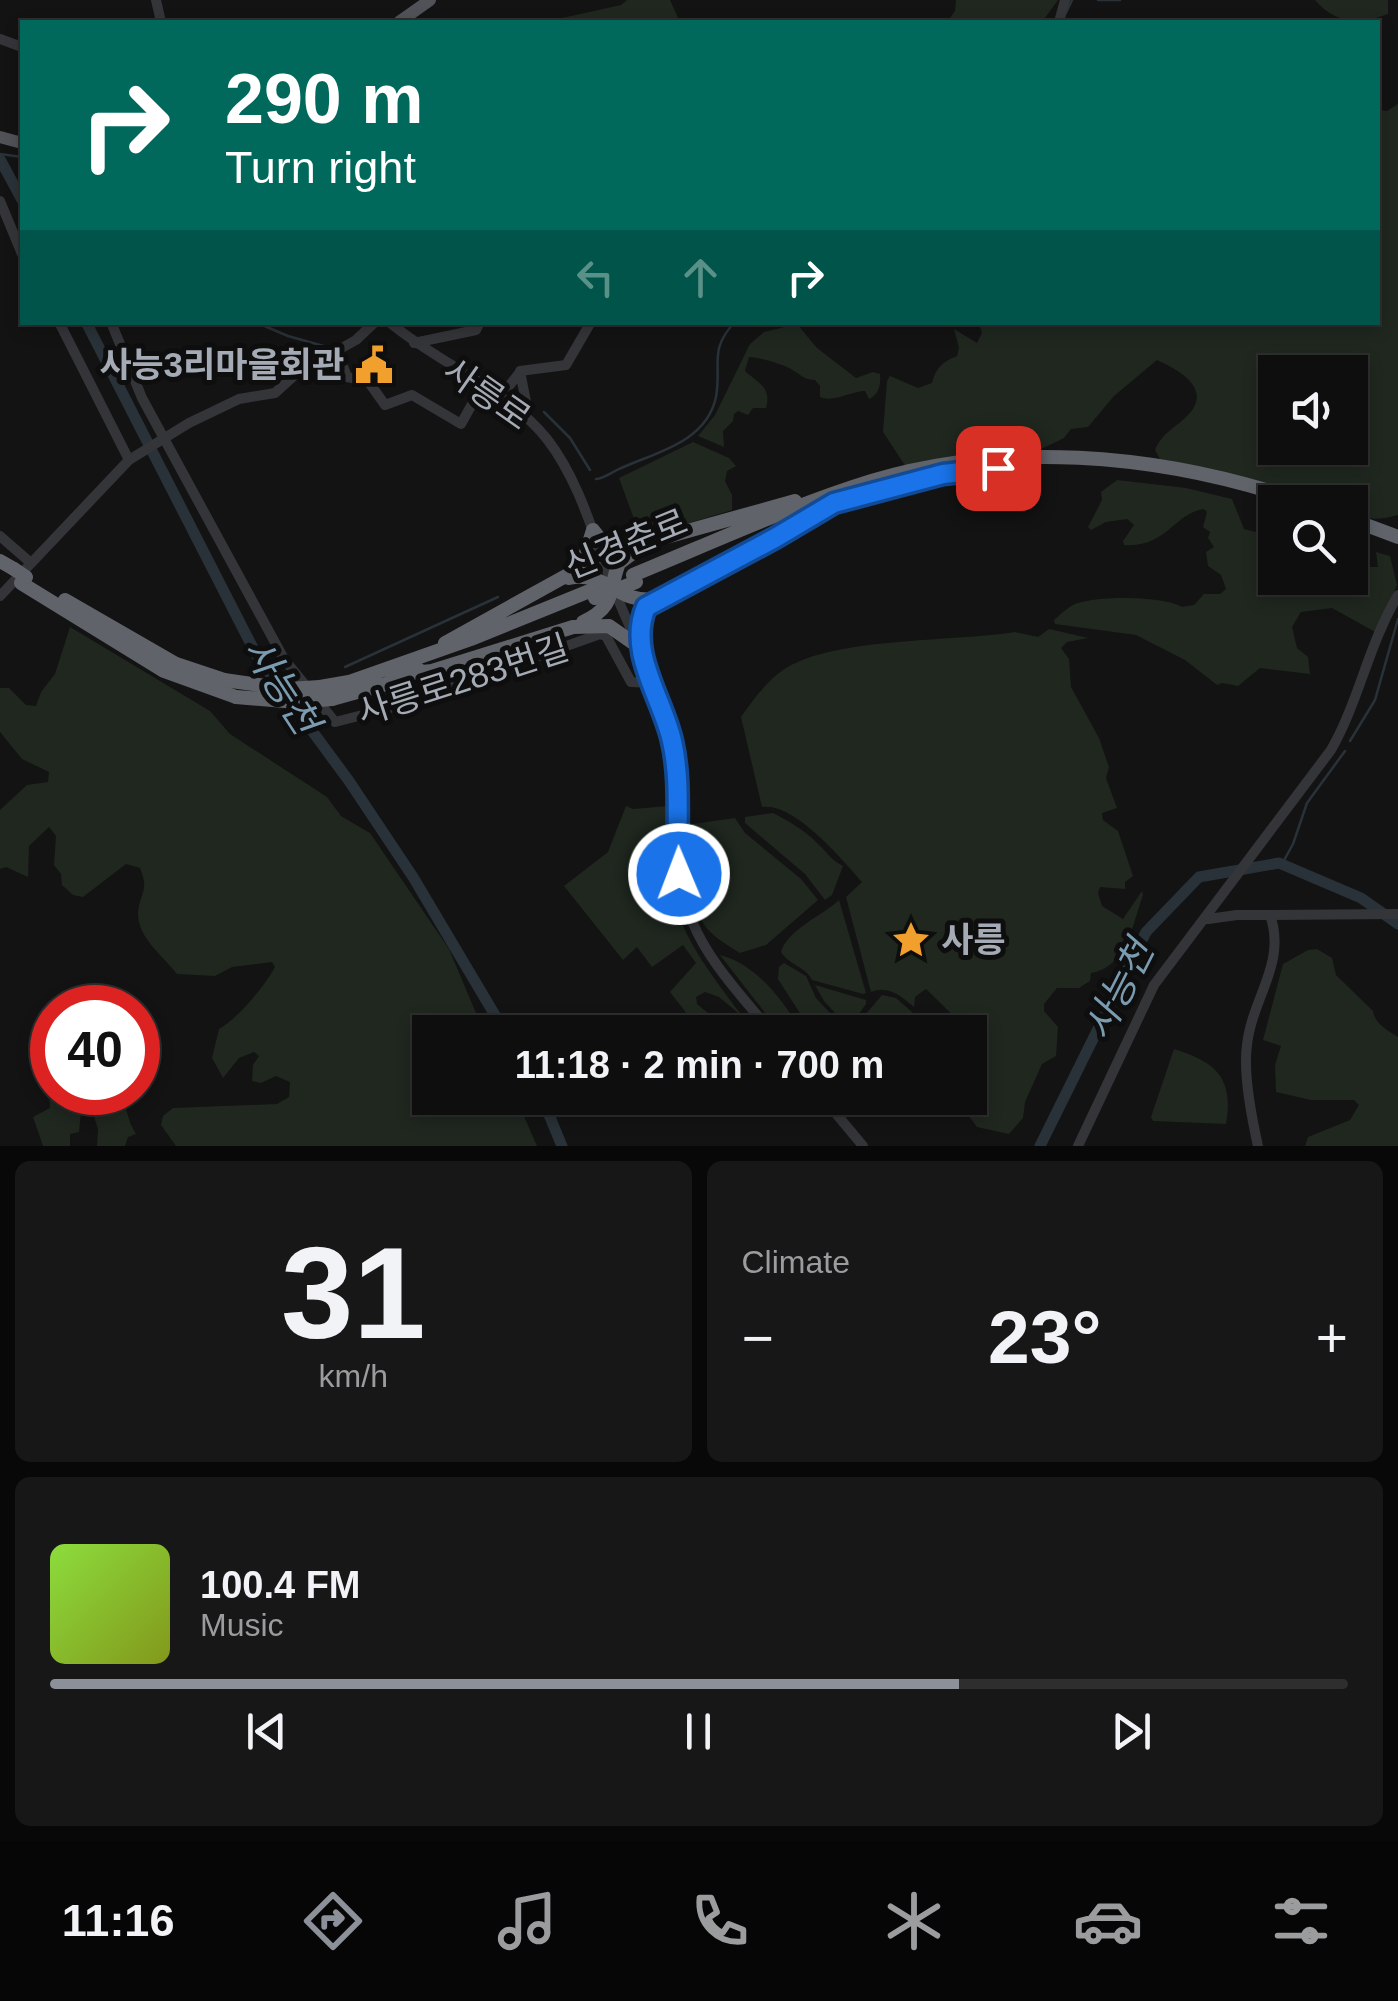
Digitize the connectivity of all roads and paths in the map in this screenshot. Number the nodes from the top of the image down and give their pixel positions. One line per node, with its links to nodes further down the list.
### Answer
1 (430, 0): 2 (main road)
2 (402, 20)
3 (0, 201): 4 (street)
4 (20, 249)
5 (61, 325): 17 (street)
6 (111, 325): 16 (street, 사릉로283번길)
7 (372, 325): 12 (street)
8 (393, 325): 11 (street, 사릉로)
9 (478, 325): 11 (street)
10 (589, 325): 13 (street)
11 (414, 342): 14 (street, 사릉로)
12 (337, 350): 14 (street); 16 (street)
13 (520, 371): 14 (street); 15 (street)
14 (487, 389): 15 (street, 사릉로)
15 (526, 416): 23 (street, 사릉로)
16 (163, 439): 17 (street); 41 (street, 사릉로283번길)
17 (129, 460): 29 (street)
18 (854, 486): 19 (highway, 신경춘로); 27 (highway); 30 (highway, 신경춘로)
19 (1258, 488)
20 (1258, 496): 21 (highway, 신경춘로)
21 (834, 503): 30 (highway, 신경춘로); 36 (highway)
22 (1368, 529): 26 (highway)
23 (593, 530): 27 (highway); 31 (highway); 32 (street, 사릉로)
24 (1368, 532): 28 (highway)
25 (0, 536): 29 (street)
26 (1398, 537)
27 (649, 544): 32 (highway)
28 (1398, 546)
29 (14, 572): 35 (street); 39 (highway, 신경춘로, bridge); 40 (highway, 신경춘로, bridge)
30 (634, 578): 33 (highway, 신경춘로)
31 (558, 581): 32 (highway); 39 (highway)
32 (614, 590): 36 (highway); 37 (highway); 38 (street, 사릉로)
33 (594, 594): 39 (highway, 신경춘로); 40 (highway, 신경춘로)
34 (1398, 595): 42 (street)
35 (0, 596)
36 (656, 599): 38 (highway)
37 (573, 627): 38 (highway); 40 (highway)
38 (638, 648): 41 (street, 사릉로)
39 (428, 654)
40 (412, 673)
41 (654, 683): 47 (street, 사릉로)
42 (1230, 887): 43 (street); 46 (street)
43 (1249, 914): 45 (street); 46 (street)
44 (1398, 914): 45 (street)
45 (1270, 915): 51 (street)
46 (1207, 919): 50 (street)
47 (759, 1015)
48 (837, 1115): 49 (street)
49 (863, 1146)
50 (1078, 1146)
51 (1258, 1146)

